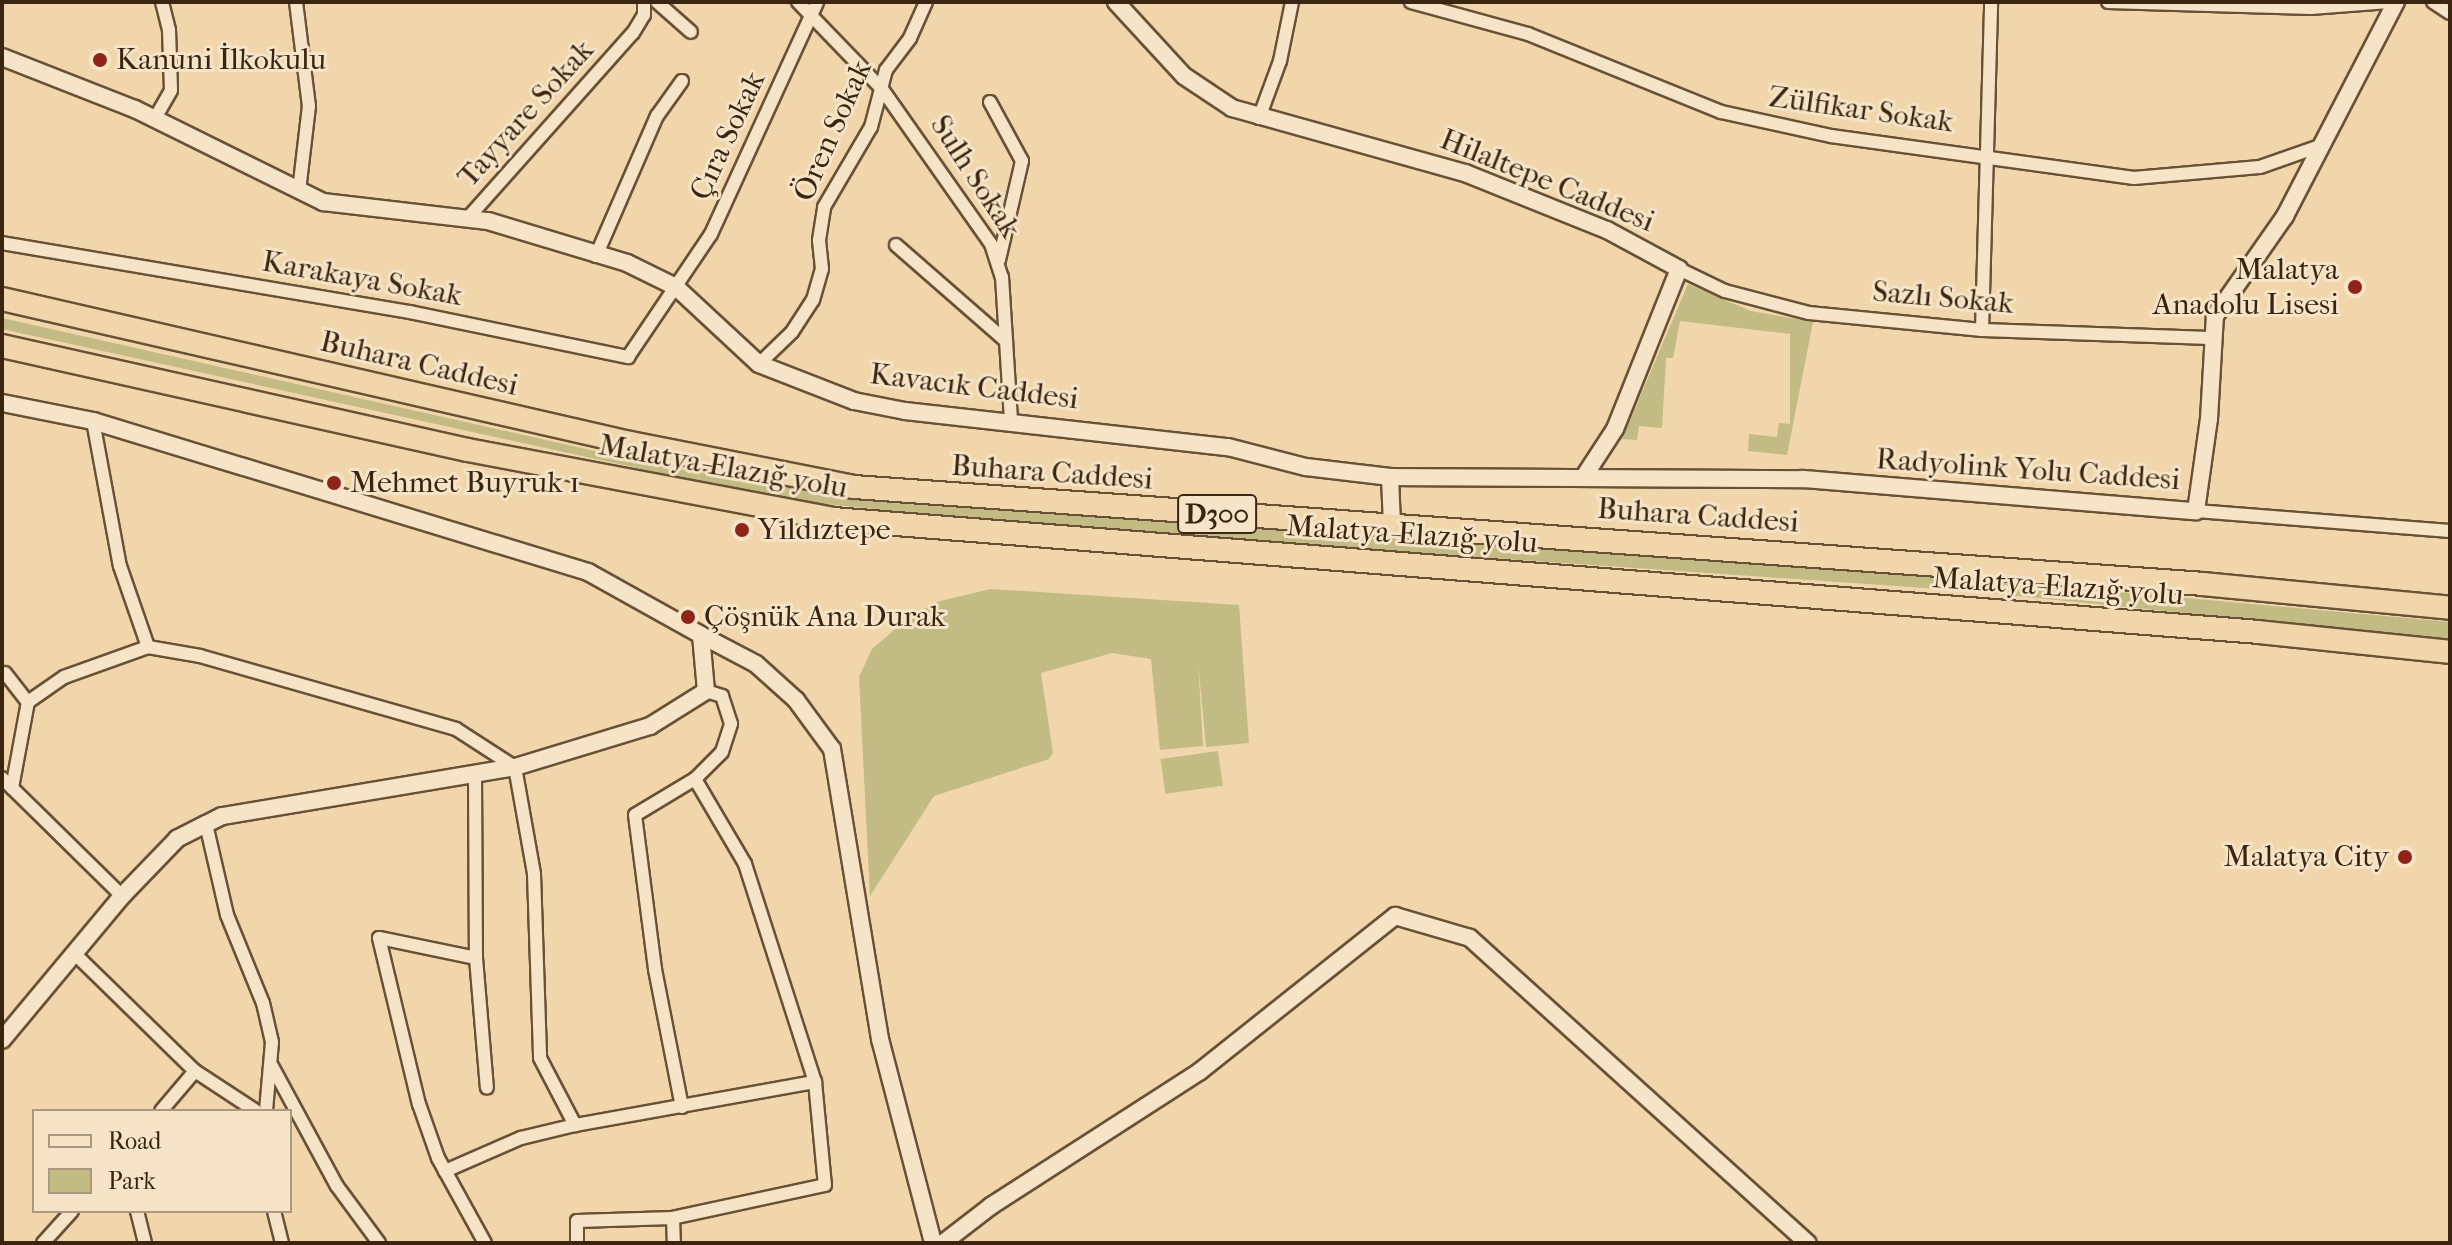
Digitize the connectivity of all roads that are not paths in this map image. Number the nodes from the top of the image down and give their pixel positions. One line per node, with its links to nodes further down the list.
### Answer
1 (162, 2): 24 (street)
2 (296, 2): 27 (street)
3 (644, 2): 28 (street, Tayyare Sokak)
4 (657, 2): 18 (street)
5 (798, 2): 17 (street, Sulh Sokak)
6 (817, 2): 17 (street, Çıra Sokak)
7 (926, 2): 21 (street, Ören Sokak)
8 (1116, 2): 23 (street, Hilaltepe Caddesi)
9 (1292, 2): 23 (street)
10 (1411, 2): 26 (street, Zülfikar Sokak)
11 (1991, 2): 26 (street)
12 (2108, 2): 13 (street)
13 (2389, 2)
14 (2396, 2): 25 (street, Radyolink Yolu Caddesi)
15 (2433, 2): 16 (street)
16 (2450, 13)
17 (811, 15): 21 (street, Sulh Sokak); 34 (street, Çıra Sokak)
18 (691, 32)
19 (2, 57): 24 (street, Kavacık Caddesi)
20 (682, 81): 31 (street)
21 (882, 89): 32 (street, Sulh Sokak); 40 (street, Ören Sokak)
22 (990, 102): 32 (street)
23 (1259, 118): 33 (street, Hilaltepe Caddesi)
24 (154, 120): 27 (street, Kavacık Caddesi)
25 (2317, 147): 26 (street, Zülfikar Sokak); 37 (street, Radyolink Yolu Caddesi)
26 (1986, 155): 36 (street)
27 (299, 191): 28 (street, Kavacık Caddesi)
28 (467, 219): 31 (street, Kavacık Caddesi)
29 (2, 243): 34 (street, Karakaya Sokak)
30 (896, 245): 38 (street)
31 (596, 256): 34 (street, Kavacık Caddesi)
32 (999, 260): 38 (street, Sulh Sokak)
33 (1679, 269): 36 (street, Sazlı Sokak); 44 (street, Hilaltepe Caddesi)
34 (676, 287): 40 (street, Kavacık Caddesi)
35 (2, 299): 47 (highway, Buhara Caddesi / D300)
36 (1982, 330): 37 (street, Sazlı Sokak)
37 (2211, 338): 46 (street, Radyolink Yolu Caddesi)
38 (1006, 341): 43 (street, Sulh Sokak)
39 (2, 346): 52 (highway, Malatya-Elazığ yolu / D300)
40 (759, 364): 43 (street, Kavacık Caddesi)
41 (2, 403): 42 (street)
42 (93, 421): 50 (street); 51 (street)
43 (1011, 422): 45 (street, Kavacık Caddesi)
44 (1585, 475): 45 (street, Kavacık Caddesi); 46 (street, Radyolink Yolu Caddesi)
45 (1390, 477): 47 (street)
46 (2196, 511): 48 (street)
47 (1392, 525): 49 (highway, Buhara Caddesi / D300)
48 (2450, 531)
49 (2450, 608)
50 (701, 635): 54 (street); 87 (street)
51 (148, 647): 55 (street); 56 (street)
52 (2450, 652)
53 (3, 670): 55 (street)
54 (706, 691): 56 (street); 59 (street)
55 (28, 702): 60 (street)
56 (515, 767): 57 (street); 74 (street)
57 (475, 776): 61 (street); 64 (street)
58 (2, 778): 60 (street)
59 (695, 779): 68 (street); 70 (street)
60 (12, 788): 62 (street)
61 (206, 824): 62 (street); 66 (street)
62 (122, 896): 63 (street)
63 (76, 955): 65 (street); 67 (street)
64 (476, 958): 69 (street); 75 (street)
65 (2, 1040)
66 (272, 1066): 73 (street); 83 (street)
67 (195, 1071): 71 (street); 72 (street)
68 (815, 1082): 70 (street); 79 (street)
69 (487, 1088)
70 (682, 1107): 74 (street)
71 (163, 1109)
72 (253, 1109)
73 (266, 1109)
74 (575, 1125): 75 (street)
75 (445, 1171): 84 (street)
76 (70, 1213): 80 (street)
77 (138, 1213): 81 (street)
78 (274, 1213): 82 (street)
79 (673, 1218): 85 (street); 86 (street)
80 (43, 1243)
81 (145, 1243)
82 (282, 1243)
83 (379, 1243)
84 (485, 1243)
85 (577, 1243)
86 (674, 1243)
87 (933, 1243)
88 (943, 1243): 89 (street)
89 (1807, 1243)

